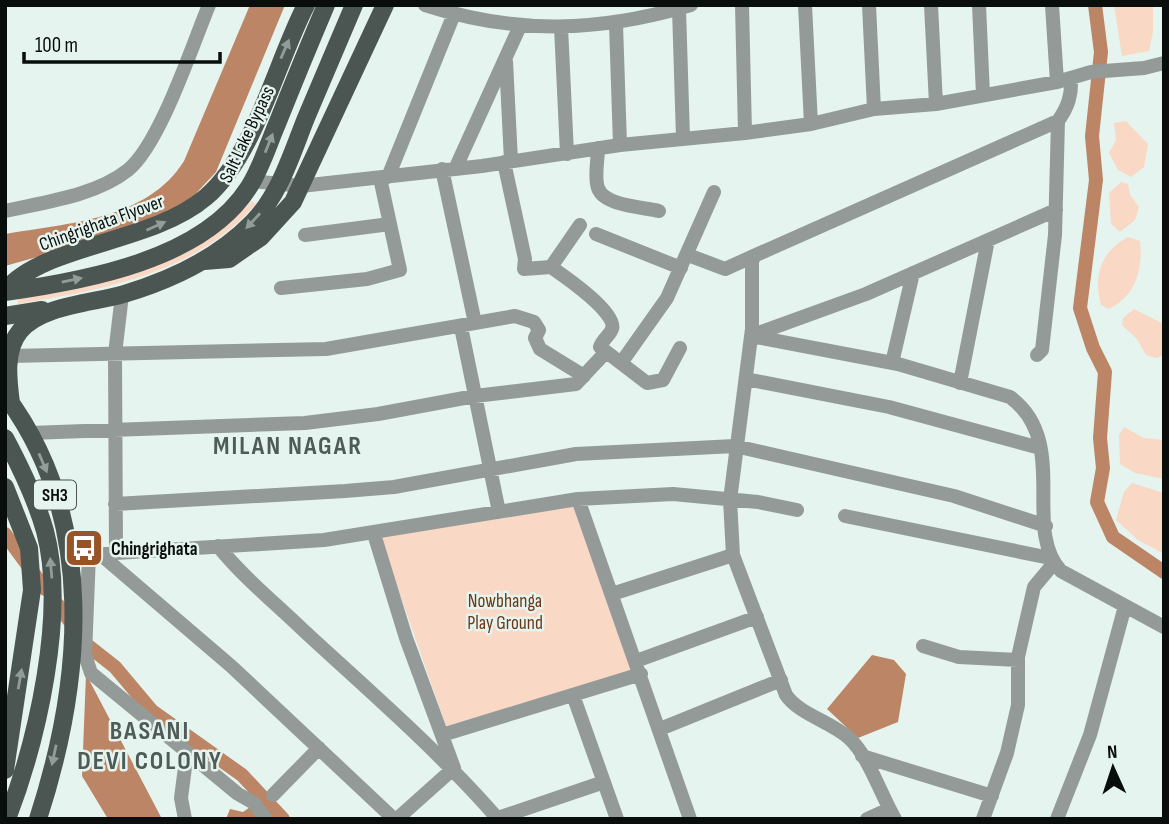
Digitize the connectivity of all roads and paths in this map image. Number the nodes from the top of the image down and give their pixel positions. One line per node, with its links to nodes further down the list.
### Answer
1 (209, 5): 39 (street)
2 (306, 5): 52 (main road, Chingrighata Flyover, one-way to 2)
3 (326, 5): 34 (main road, Salt Lake Bypass, one-way to 3)
4 (354, 5): 35 (main road)
5 (385, 5): 36 (main road)
6 (425, 5): 14 (street)
7 (742, 5): 26 (street)
8 (805, 5): 25 (street)
9 (869, 5): 23 (street)
10 (931, 5): 22 (street)
11 (979, 5): 21 (street)
12 (1052, 5): 20 (street)
13 (685, 7): 15 (street); 27 (street)
14 (454, 14): 16 (street); 33 (street)
15 (616, 24): 17 (street); 28 (street)
16 (520, 26): 17 (street); 18 (street)
17 (561, 27): 30 (street)
18 (506, 57): 31 (street); 32 (street)
19 (1163, 64): 20 (street)
20 (1064, 80): 21 (street); 24 (street)
21 (983, 94): 22 (street)
22 (936, 104): 23 (street)
23 (874, 109): 25 (street)
24 (1058, 121): 38 (street); 46 (street)
25 (811, 124): 26 (street)
26 (745, 133): 27 (street)
27 (683, 138): 28 (street)
28 (620, 145): 29 (street)
29 (598, 148): 30 (street); 40 (street)
30 (567, 153): 31 (street)
31 (507, 161): 32 (street); 49 (street)
32 (449, 168): 33 (street); 56 (street)
33 (384, 177): 36 (street); 41 (street)
34 (252, 181): 35 (street); 52 (main road, Salt Lake Bypass, one-way to 34)
35 (278, 185): 36 (street); 48 (main road, one-way to 48)
36 (301, 186): 48 (main road)
37 (715, 192): 47 (street)
38 (1056, 210): 45 (street); 61 (street)
39 (5, 211)
40 (659, 211)
41 (390, 225): 44 (street); 51 (street)
42 (580, 225): 49 (street)
43 (596, 234): 47 (street)
44 (305, 235)
45 (988, 240): 50 (street); 67 (street)
46 (756, 256): 47 (street); 57 (street)
47 (684, 261): 63 (street)
48 (201, 262): 53 (main road)
49 (551, 267): 59 (street)
50 (913, 273): 57 (street); 64 (street)
51 (281, 288)
52 (5, 292)
53 (122, 295): 54 (main road); 60 (street)
54 (77, 303): 55 (main road); 62 (main road)
55 (5, 316)
56 (468, 325): 60 (street); 65 (street); 68 (street)
57 (751, 336): 64 (street); 66 (street)
58 (680, 348): 63 (street)
59 (605, 353): 63 (street); 65 (street)
60 (115, 354): 62 (street); 70 (street)
61 (1037, 355)
62 (10, 356): 69 (main road)
63 (621, 363)
64 (892, 363): 67 (street)
65 (584, 376): 68 (street)
66 (746, 379): 73 (street); 74 (street)
67 (960, 383): 74 (street)
68 (475, 396): 70 (street); 75 (street)
69 (8, 399): 71 (main road, SH3)
70 (114, 429): 71 (street); 79 (street)
71 (30, 433): 87 (main road, SH3, one-way to 87)
72 (5, 438): 111 (main road, SH3, one-way to 72)
73 (735, 446): 75 (street); 78 (street); 83 (street)
74 (1040, 448): 83 (street)
75 (489, 469): 79 (street); 81 (street)
76 (5, 487): 106 (main road, one-way to 76)
77 (578, 499): 78 (street); 81 (street); 90 (street)
78 (730, 500): 80 (street); 88 (street)
79 (115, 504): 86 (street)
80 (797, 510)
81 (499, 513): 84 (street)
82 (845, 516): 89 (street)
83 (1046, 526): 89 (street)
84 (374, 534): 85 (street); 101 (street)
85 (218, 546): 86 (street); 105 (street)
86 (116, 552): 87 (street)
87 (87, 555): 91 (main road, SH3); 102 (street)
88 (733, 555): 90 (street); 93 (street)
89 (1052, 561): 92 (street); 96 (street)
90 (612, 594): 97 (street)
91 (81, 598): 103 (street); 112 (main road, SH3, one-way to 112)
92 (1125, 606): 94 (street); 121 (street)
93 (757, 617): 97 (street); 98 (street)
94 (1164, 627)
95 (923, 646): 96 (street)
96 (1018, 660): 109 (street)
97 (639, 668): 99 (street); 100 (street)
98 (781, 680): 100 (street); 104 (street)
99 (573, 695): 101 (street); 107 (street)
100 (660, 729): 118 (street)
101 (442, 735): 105 (street)
102 (319, 748): 108 (street); 115 (street)
103 (187, 752): 113 (street); 114 (street)
104 (862, 756): 109 (street); 110 (street)
105 (454, 768): 115 (street); 116 (street)
106 (5, 770)
107 (604, 782): 116 (street); 117 (street)
108 (274, 795)
109 (992, 796): 120 (street)
110 (892, 814): 119 (street)
111 (8, 816)
112 (39, 816)
113 (185, 819)
114 (266, 819)
115 (395, 819)
116 (498, 819)
117 (617, 819)
118 (690, 819)
119 (867, 819)
120 (983, 819)
121 (1057, 819)

